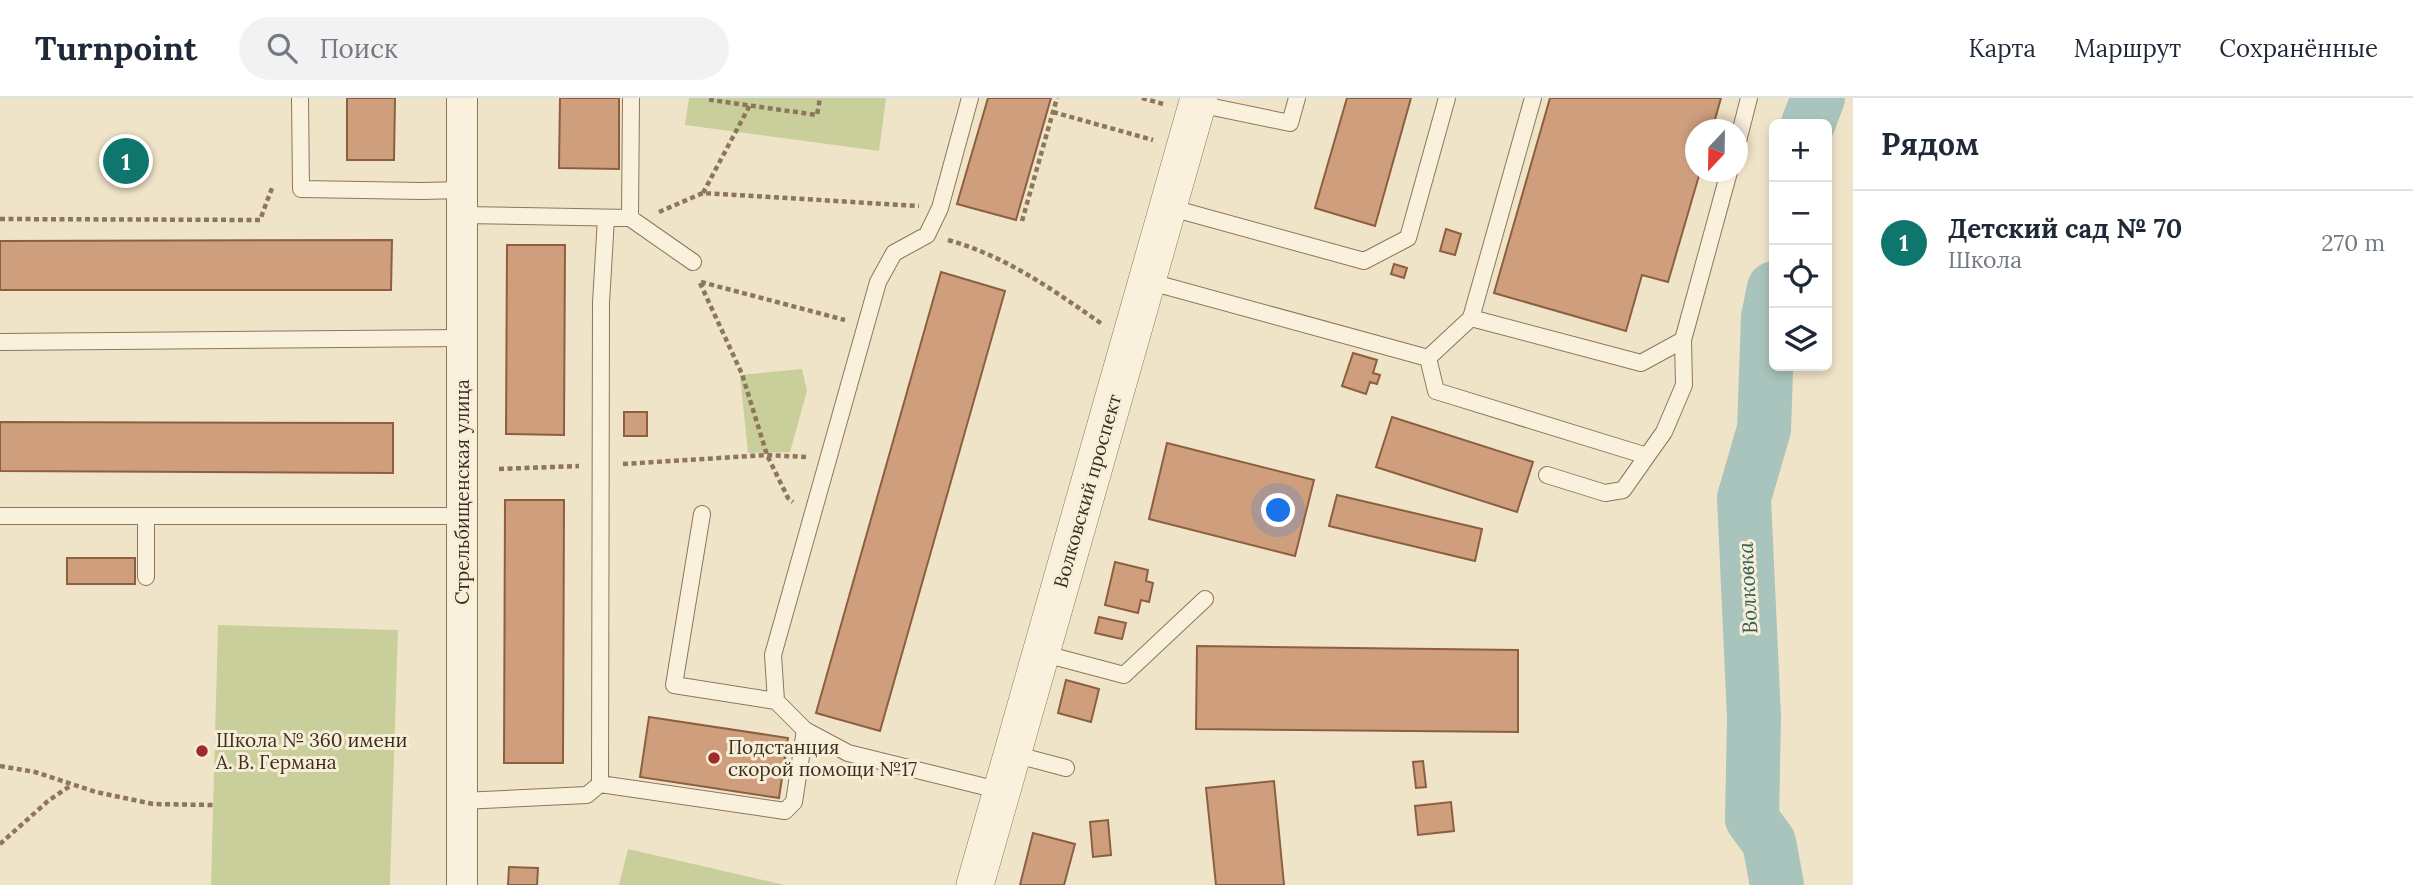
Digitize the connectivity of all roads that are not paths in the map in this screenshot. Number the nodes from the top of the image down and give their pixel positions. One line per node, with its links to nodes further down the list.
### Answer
1 (300, 98): 12 (lane)
2 (462, 98): 12 (street, Стрельбищенская улица)
3 (631, 98): 15 (lane)
4 (970, 98): 32 (lane)
5 (1297, 98): 9 (lane)
6 (1447, 98): 13 (lane)
7 (1533, 98): 18 (lane)
8 (1749, 98): 10 (lane)
9 (1190, 103): 13 (street, Волковский проспект)
10 (1744, 119)
11 (1726, 182): 20 (lane)
12 (462, 202): 14 (lane); 19 (street, Стрельбищенская улица)
13 (1168, 208): 17 (street, Волковский проспект)
14 (606, 218): 15 (lane); 36 (lane)
15 (630, 218): 16 (lane)
16 (693, 262)
17 (1147, 281): 22 (lane); 31 (street, Волковский проспект)
18 (1471, 318): 20 (lane); 22 (lane)
19 (462, 338): 21 (lane); 28 (street, Стрельбищенская улица)
20 (1683, 340): 23 (lane)
21 (0, 342)
22 (1428, 358): 23 (lane)
23 (1647, 456): 24 (lane)
24 (1547, 475)
25 (702, 514): 32 (lane)
26 (0, 516): 27 (lane)
27 (146, 516): 28 (lane); 29 (lane)
28 (462, 516): 38 (street, Стрельбищенская улица)
29 (146, 577)
30 (1205, 599): 31 (lane)
31 (1041, 653): 34 (street, Волковский проспект)
32 (776, 701): 33 (lane)
33 (805, 730): 36 (lane); 37 (lane)
34 (1013, 754): 35 (lane); 37 (street, Волковский проспект)
35 (1066, 768)
36 (600, 784): 38 (lane)
37 (1002, 791): 40 (street, Волковский проспект)
38 (462, 801): 39 (street, Стрельбищенская улица)
39 (462, 885)
40 (975, 885)

